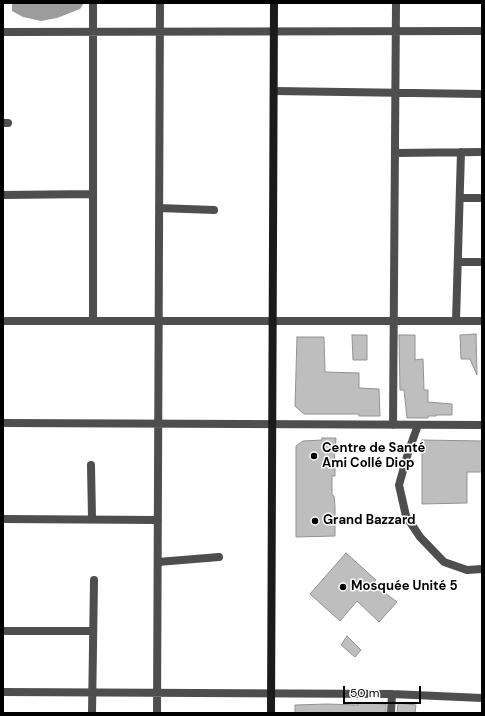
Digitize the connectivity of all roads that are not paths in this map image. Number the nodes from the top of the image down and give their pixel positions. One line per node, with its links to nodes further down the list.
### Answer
1 (93, 3): 8 (street)
2 (160, 3): 9 (street)
3 (274, 3): 10 (street)
4 (396, 3): 5 (street)
5 (396, 31): 6 (street); 10 (street); 12 (street)
6 (482, 31)
7 (3, 32): 8 (street)
8 (93, 32): 9 (street); 17 (street)
9 (160, 32): 10 (street); 21 (street)
10 (274, 32): 11 (street)
11 (274, 91): 12 (street); 28 (street)
12 (395, 93): 13 (street); 16 (street)
13 (482, 94)
14 (461, 152): 15 (street); 16 (street); 19 (street)
15 (482, 152)
16 (395, 153): 29 (street)
17 (93, 194): 18 (street); 26 (street)
18 (3, 195)
19 (460, 198): 20 (street); 23 (street)
20 (482, 198)
21 (159, 208): 22 (street); 27 (street)
22 (214, 210)
23 (459, 262): 24 (street); 30 (street)
24 (482, 262)
25 (3, 321): 26 (street)
26 (93, 321): 27 (street)
27 (159, 321): 28 (street); 33 (street)
28 (272, 321): 29 (street); 34 (street)
29 (394, 321): 30 (street); 35 (street)
30 (456, 321): 31 (street)
31 (482, 321)
32 (3, 423): 33 (street)
33 (158, 424): 34 (street); 41 (street)
34 (272, 424): 35 (street); 51 (street)
35 (393, 425): 36 (street)
36 (418, 425): 37 (street); 44 (street)
37 (482, 425)
38 (91, 465): 40 (street)
39 (3, 519): 40 (street)
40 (92, 519): 41 (street)
41 (158, 520): 43 (street)
42 (219, 557): 43 (street)
43 (158, 562): 50 (street)
44 (482, 569)
45 (94, 580): 47 (street)
46 (3, 631): 47 (street)
47 (93, 631): 49 (street)
48 (3, 692): 49 (street)
49 (92, 692): 50 (street); 54 (street)
50 (158, 693): 51 (street); 55 (street)
51 (271, 693): 52 (street); 56 (street)
52 (392, 694): 53 (street); 57 (street)
53 (482, 698)
54 (92, 713)
55 (158, 713)
56 (271, 713)
57 (391, 713)

